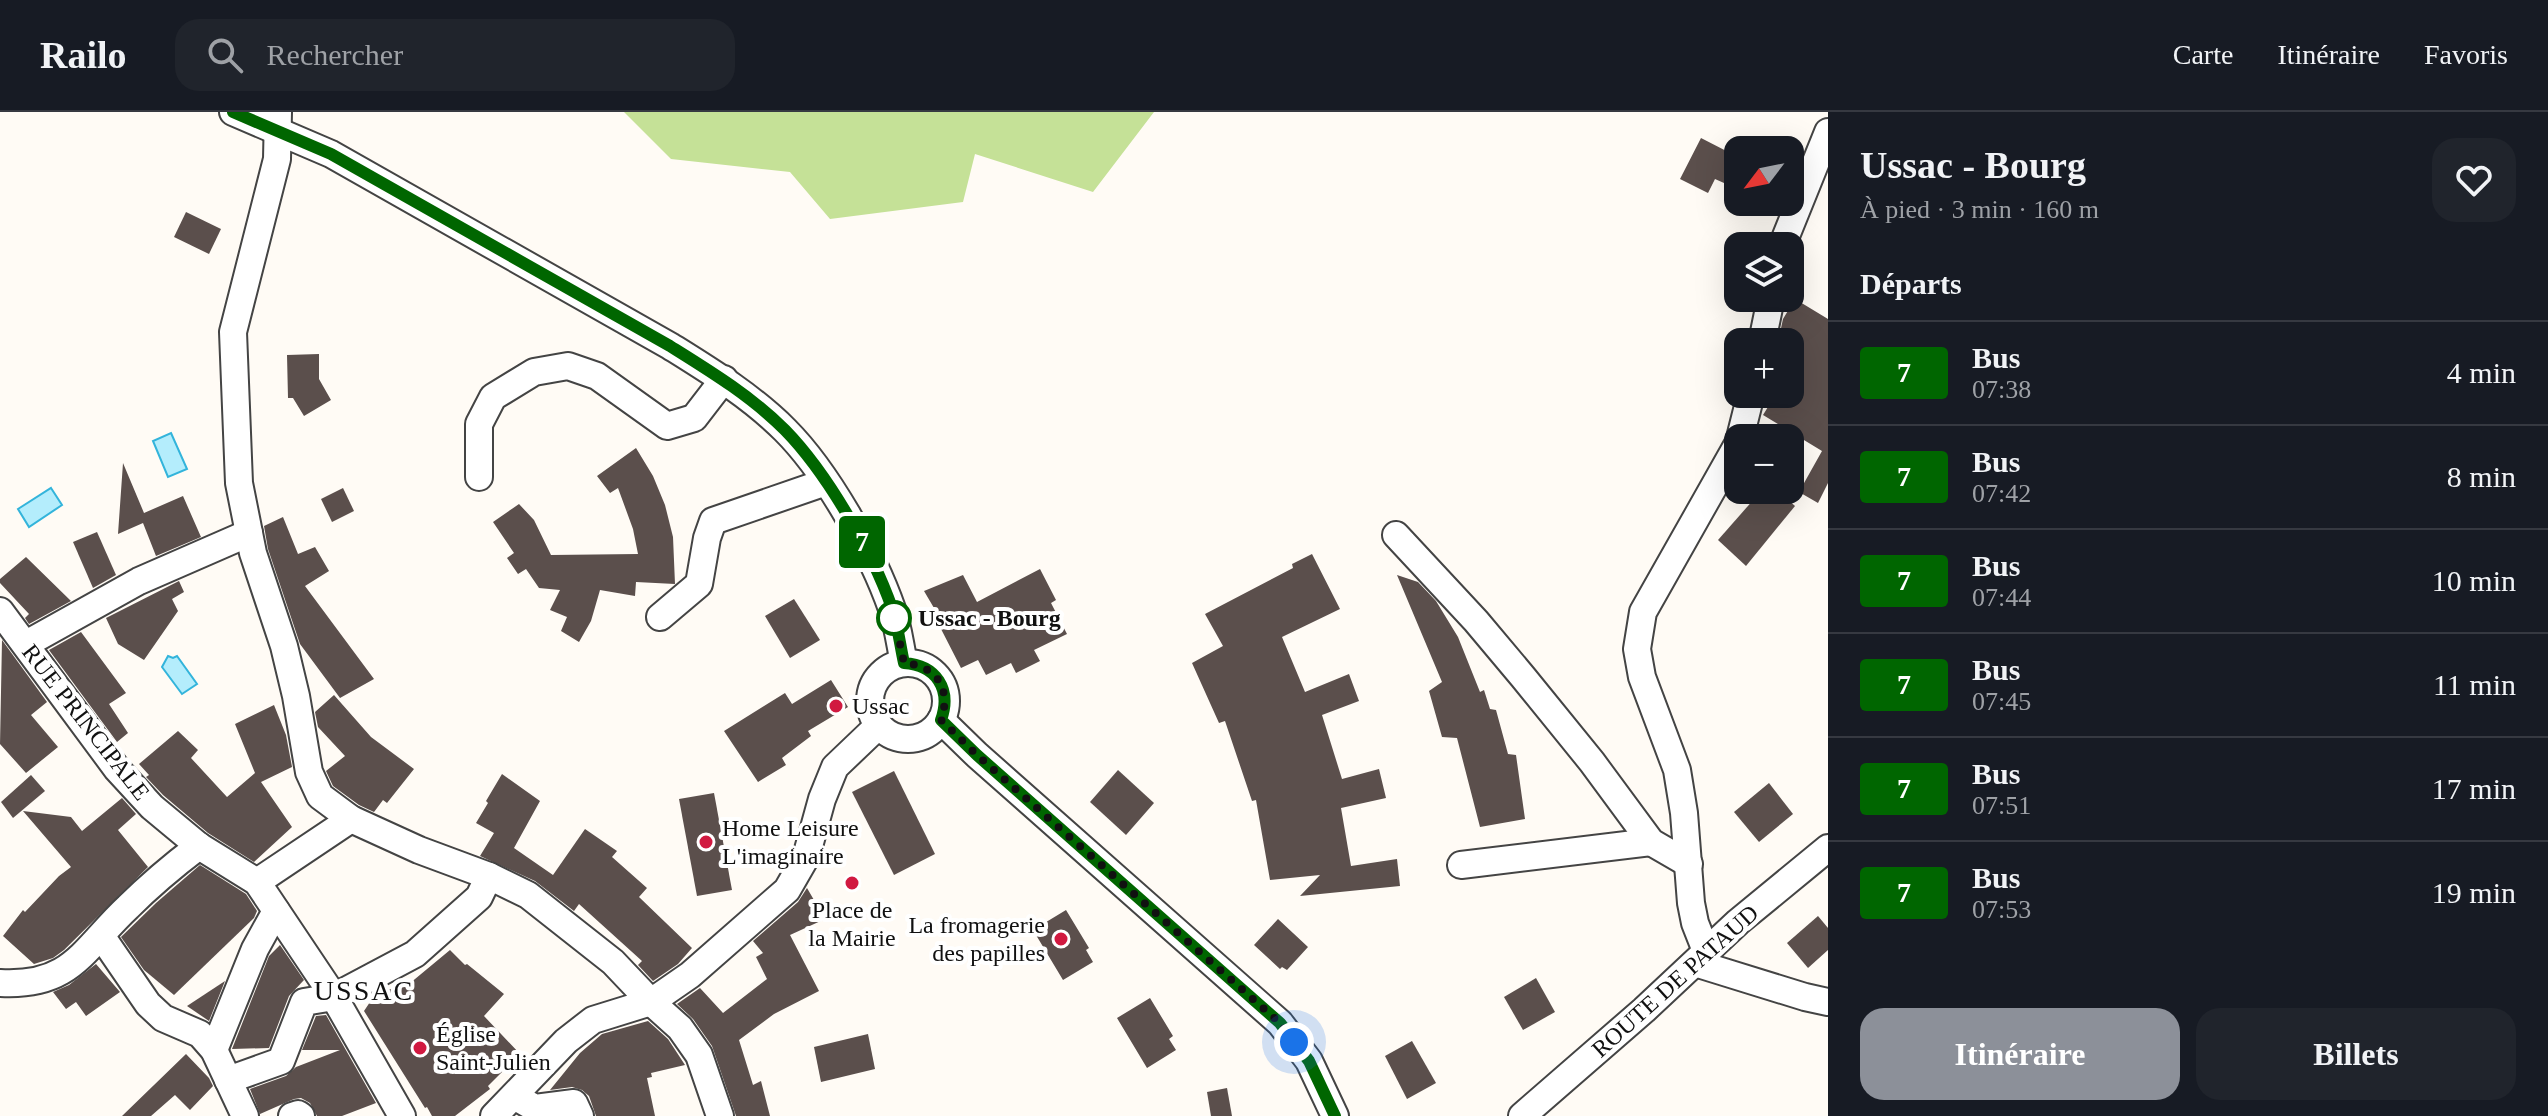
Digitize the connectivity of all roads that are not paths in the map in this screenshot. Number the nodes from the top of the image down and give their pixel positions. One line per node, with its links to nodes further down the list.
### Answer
1 (233, 112): 2 (street)
2 (277, 122): 5 (street); 9 (street)
3 (1828, 132): 4 (street)
4 (1788, 232)
5 (724, 379): 7 (street); 8 (street)
6 (1724, 469): 21 (street)
7 (479, 477)
8 (826, 482): 12 (street); 14 (street)
9 (249, 533): 13 (street); 17 (street)
10 (1396, 535): 18 (street)
11 (0, 611): 13 (street, RUE PRINCIPALE)
12 (660, 617)
13 (26, 644): 19 (street, RUE PRINCIPALE)
14 (904, 663): 15 (street); 16 (street)
15 (941, 720): 16 (street); 42 (street)
16 (879, 725): 30 (street)
17 (351, 819): 23 (street); 24 (street)
18 (1651, 842): 21 (street); 22 (street)
19 (199, 846): 24 (street, RUE PRINCIPALE); 26 (street)
20 (1828, 848): 27 (street, ROUTE DE PATAUD)
21 (1689, 864): 27 (street)
22 (1461, 865)
23 (489, 876): 29 (street); 30 (street)
24 (257, 882): 25 (street)
25 (276, 911): 29 (street); 32 (street)
26 (102, 937): 28 (street); 32 (street)
27 (1700, 957): 31 (street); 43 (street, ROUTE DE PATAUD)
28 (0, 983)
29 (334, 997): 33 (street); 38 (street)
30 (651, 1002): 34 (street); 41 (street)
31 (1828, 1002)
32 (214, 1050): 33 (street)
33 (228, 1080): 35 (street)
34 (514, 1096): 39 (street); 40 (street)
35 (245, 1116)
36 (292, 1116): 37 (street)
37 (301, 1116)
38 (402, 1116)
39 (494, 1116)
40 (580, 1116)
41 (720, 1116)
42 (1335, 1116)
43 (1522, 1116)

